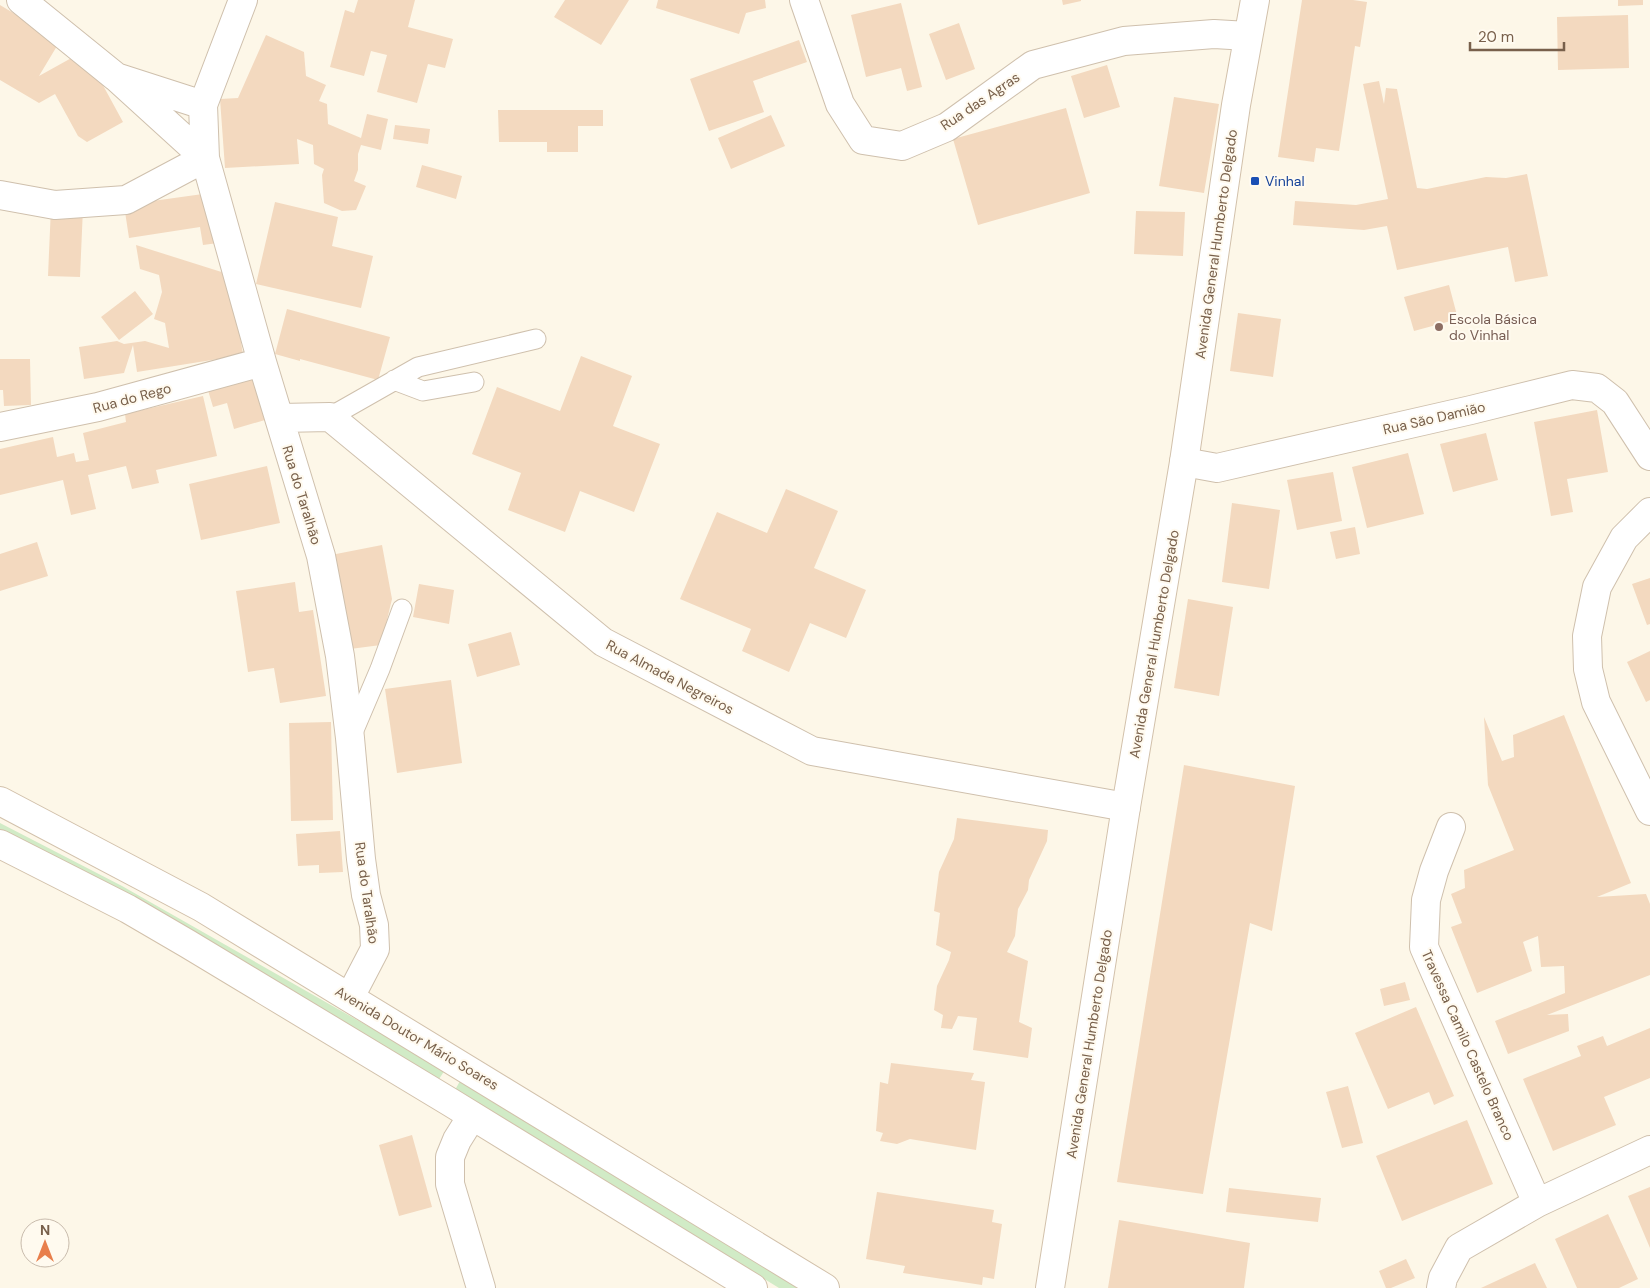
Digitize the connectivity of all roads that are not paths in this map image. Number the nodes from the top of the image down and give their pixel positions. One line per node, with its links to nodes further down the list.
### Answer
1 (21, 0): 6 (street)
2 (243, 0): 7 (street, Rua do Taralhão)
3 (804, 0): 5 (street, Rua das Agras)
4 (1255, 0): 5 (street, Avenida General Humberto Delgado)
5 (1248, 36): 18 (street, Avenida General Humberto Delgado)
6 (116, 77): 7 (street); 8 (street)
7 (203, 105): 8 (street, Rua do Taralhão)
8 (205, 158): 9 (street); 11 (street, Rua do Taralhão)
9 (0, 194)
10 (536, 339): 12 (lane)
11 (262, 362): 15 (street, Rua do Taralhão); 16 (street, Rua do Rego)
12 (394, 380): 13 (lane); 14 (lane)
13 (474, 382)
14 (330, 417): 15 (street); 23 (street, Rua Almada Negreiros)
15 (280, 418): 21 (street, Rua do Taralhão)
16 (0, 427)
17 (1650, 456): 18 (street, Rua São Damião)
18 (1184, 462): 23 (street, Avenida General Humberto Delgado)
19 (1650, 512): 24 (street)
20 (402, 609): 21 (lane)
21 (350, 738): 27 (street, Rua do Taralhão)
22 (0, 801): 27 (street, Avenida Doutor Mário Soares)
23 (1126, 807): 34 (street, Avenida General Humberto Delgado)
24 (1650, 811)
25 (1451, 827): 30 (street, Travessa Camilo Castelo Branco)
26 (0, 844): 28 (street)
27 (350, 997): 33 (street, Avenida Doutor Mário Soares)
28 (472, 1116): 31 (street); 32 (street)
29 (1650, 1150): 30 (street)
30 (1537, 1203): 35 (street)
31 (481, 1288)
32 (753, 1288)
33 (826, 1288)
34 (1050, 1288)
35 (1441, 1288)

